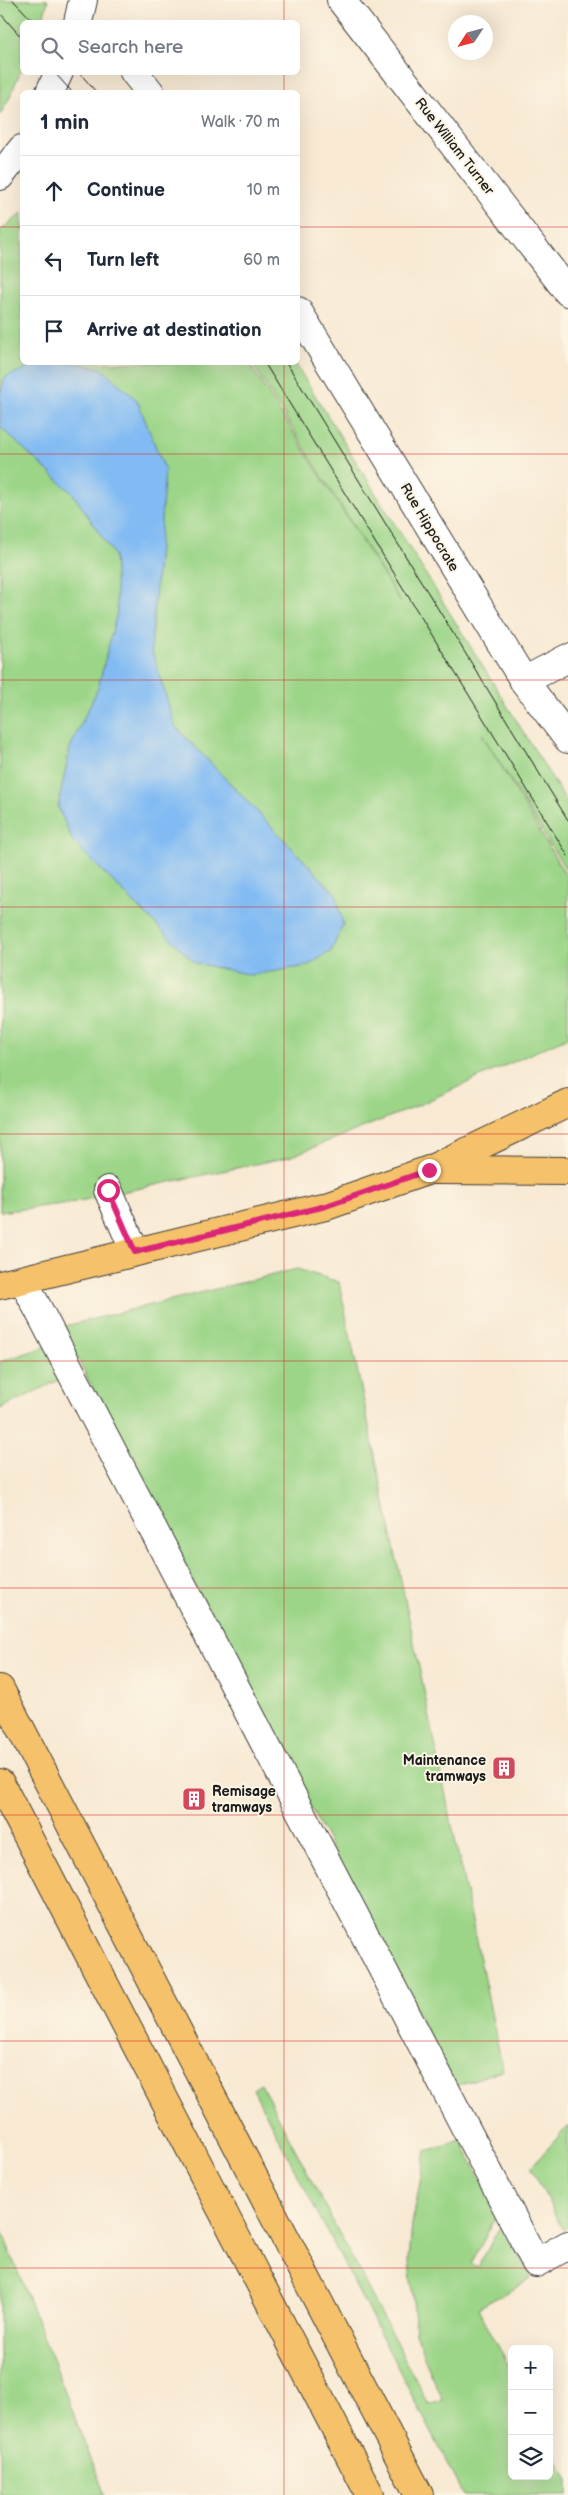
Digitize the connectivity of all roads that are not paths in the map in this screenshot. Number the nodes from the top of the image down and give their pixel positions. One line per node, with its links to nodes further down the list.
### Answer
1 (341, 0): 8 (street, Rue William Turner)
2 (58, 75): 4 (street)
3 (136, 75): 5 (street)
4 (51, 90)
5 (148, 90)
6 (20, 151): 7 (street)
7 (0, 176)
8 (563, 275)
9 (300, 314): 11 (street, Rue Hippocrate)
10 (568, 658): 11 (street)
11 (524, 681): 12 (street, Rue Hippocrate)
12 (568, 739)
13 (568, 1103): 14 (main road)
14 (429, 1170): 15 (main road); 17 (main road)
15 (568, 1171)
16 (108, 1190): 17 (street)
17 (135, 1252): 18 (main road)
18 (12, 1282): 21 (street)
19 (0, 1689): 23 (main road)
20 (0, 1783): 22 (main road)
21 (568, 2245)
22 (370, 2495)
23 (419, 2495)

